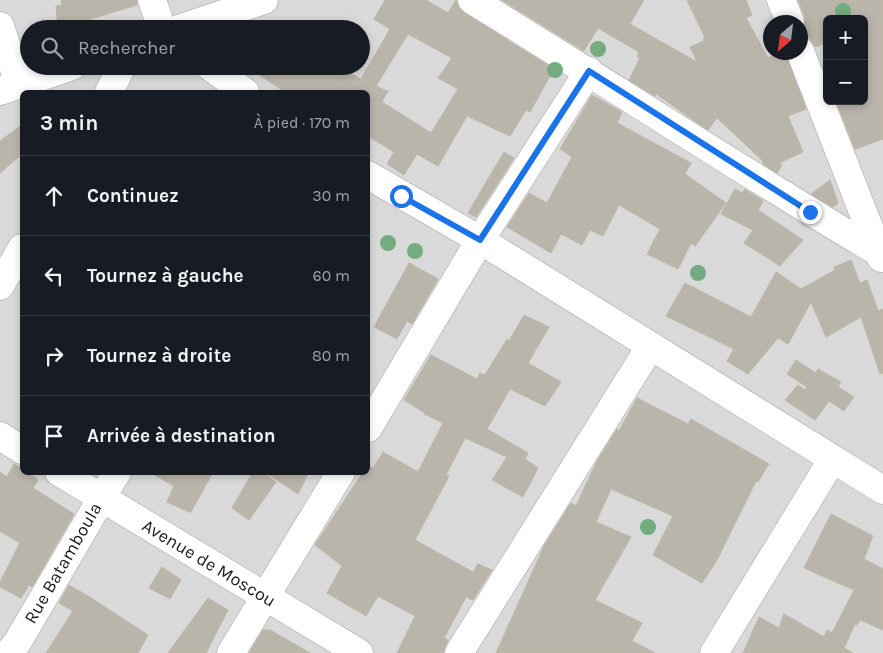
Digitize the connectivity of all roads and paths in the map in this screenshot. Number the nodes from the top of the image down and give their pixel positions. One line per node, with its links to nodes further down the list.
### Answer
1 (152, 0): 6 (street)
2 (264, 0): 7 (street)
3 (472, 0): 10 (street)
4 (782, 0): 5 (street)
5 (787, 15)
6 (159, 20)
7 (205, 20)
8 (0, 26): 14 (street)
9 (804, 60): 20 (street)
10 (589, 71): 18 (street); 20 (street)
11 (45, 75): 14 (street)
12 (118, 75): 15 (street)
13 (221, 75): 16 (street)
14 (10, 87)
15 (110, 90)
16 (242, 90)
17 (370, 176): 18 (street)
18 (480, 240): 22 (street); 23 (street)
19 (20, 251): 21 (street)
20 (881, 258)
21 (0, 286)
22 (650, 347): 26 (street); 36 (street)
23 (370, 425)
24 (0, 436): 25 (street)
25 (20, 449)
26 (832, 460): 30 (street); 37 (street)
27 (65, 475): 31 (street, Avenue de Moscou)
28 (115, 475): 31 (street, Rue Batamboula)
29 (339, 475): 32 (street)
30 (883, 490)
31 (101, 498): 32 (street, Avenue de Moscou); 33 (street, Rue Batamboula)
32 (265, 596): 34 (street); 35 (street, Avenue de Moscou)
33 (9, 653)
34 (231, 653)
35 (359, 653)
36 (459, 653)
37 (714, 653)

